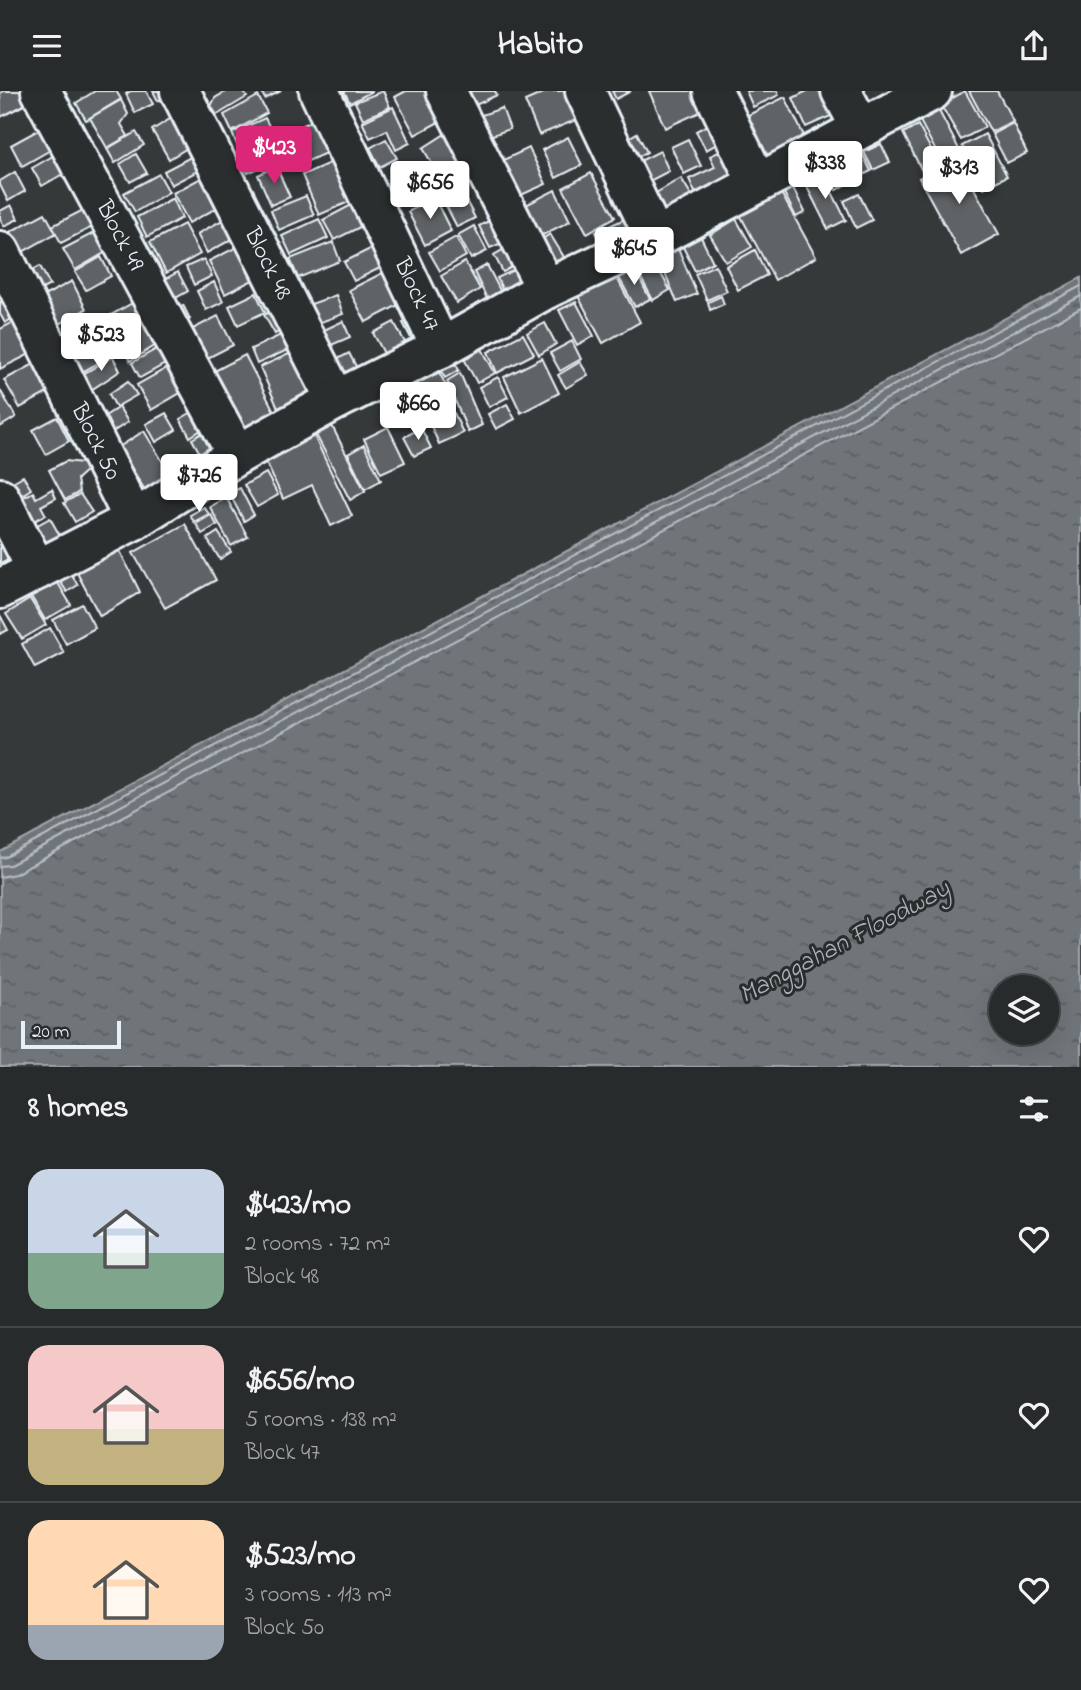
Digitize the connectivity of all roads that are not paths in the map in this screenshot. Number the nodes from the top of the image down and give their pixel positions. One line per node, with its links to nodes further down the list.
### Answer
1 (41, 91): 16 (street, Block 49)
2 (180, 91): 15 (street, Block 48)
3 (319, 91): 14 (street, Block 47)
4 (446, 91): 13 (street)
5 (584, 91): 11 (street)
6 (713, 91): 10 (street)
7 (841, 91): 9 (street)
8 (932, 91): 9 (street)
9 (861, 128): 10 (street)
10 (757, 182): 11 (street)
11 (654, 238): 13 (street)
12 (0, 251): 18 (street, Block 50)
13 (547, 289): 14 (street)
14 (441, 348): 15 (street)
15 (336, 400): 16 (street)
16 (237, 455): 18 (street)
17 (0, 498): 19 (street)
18 (134, 520): 19 (street)
19 (37, 570): 20 (street)
20 (0, 589)

